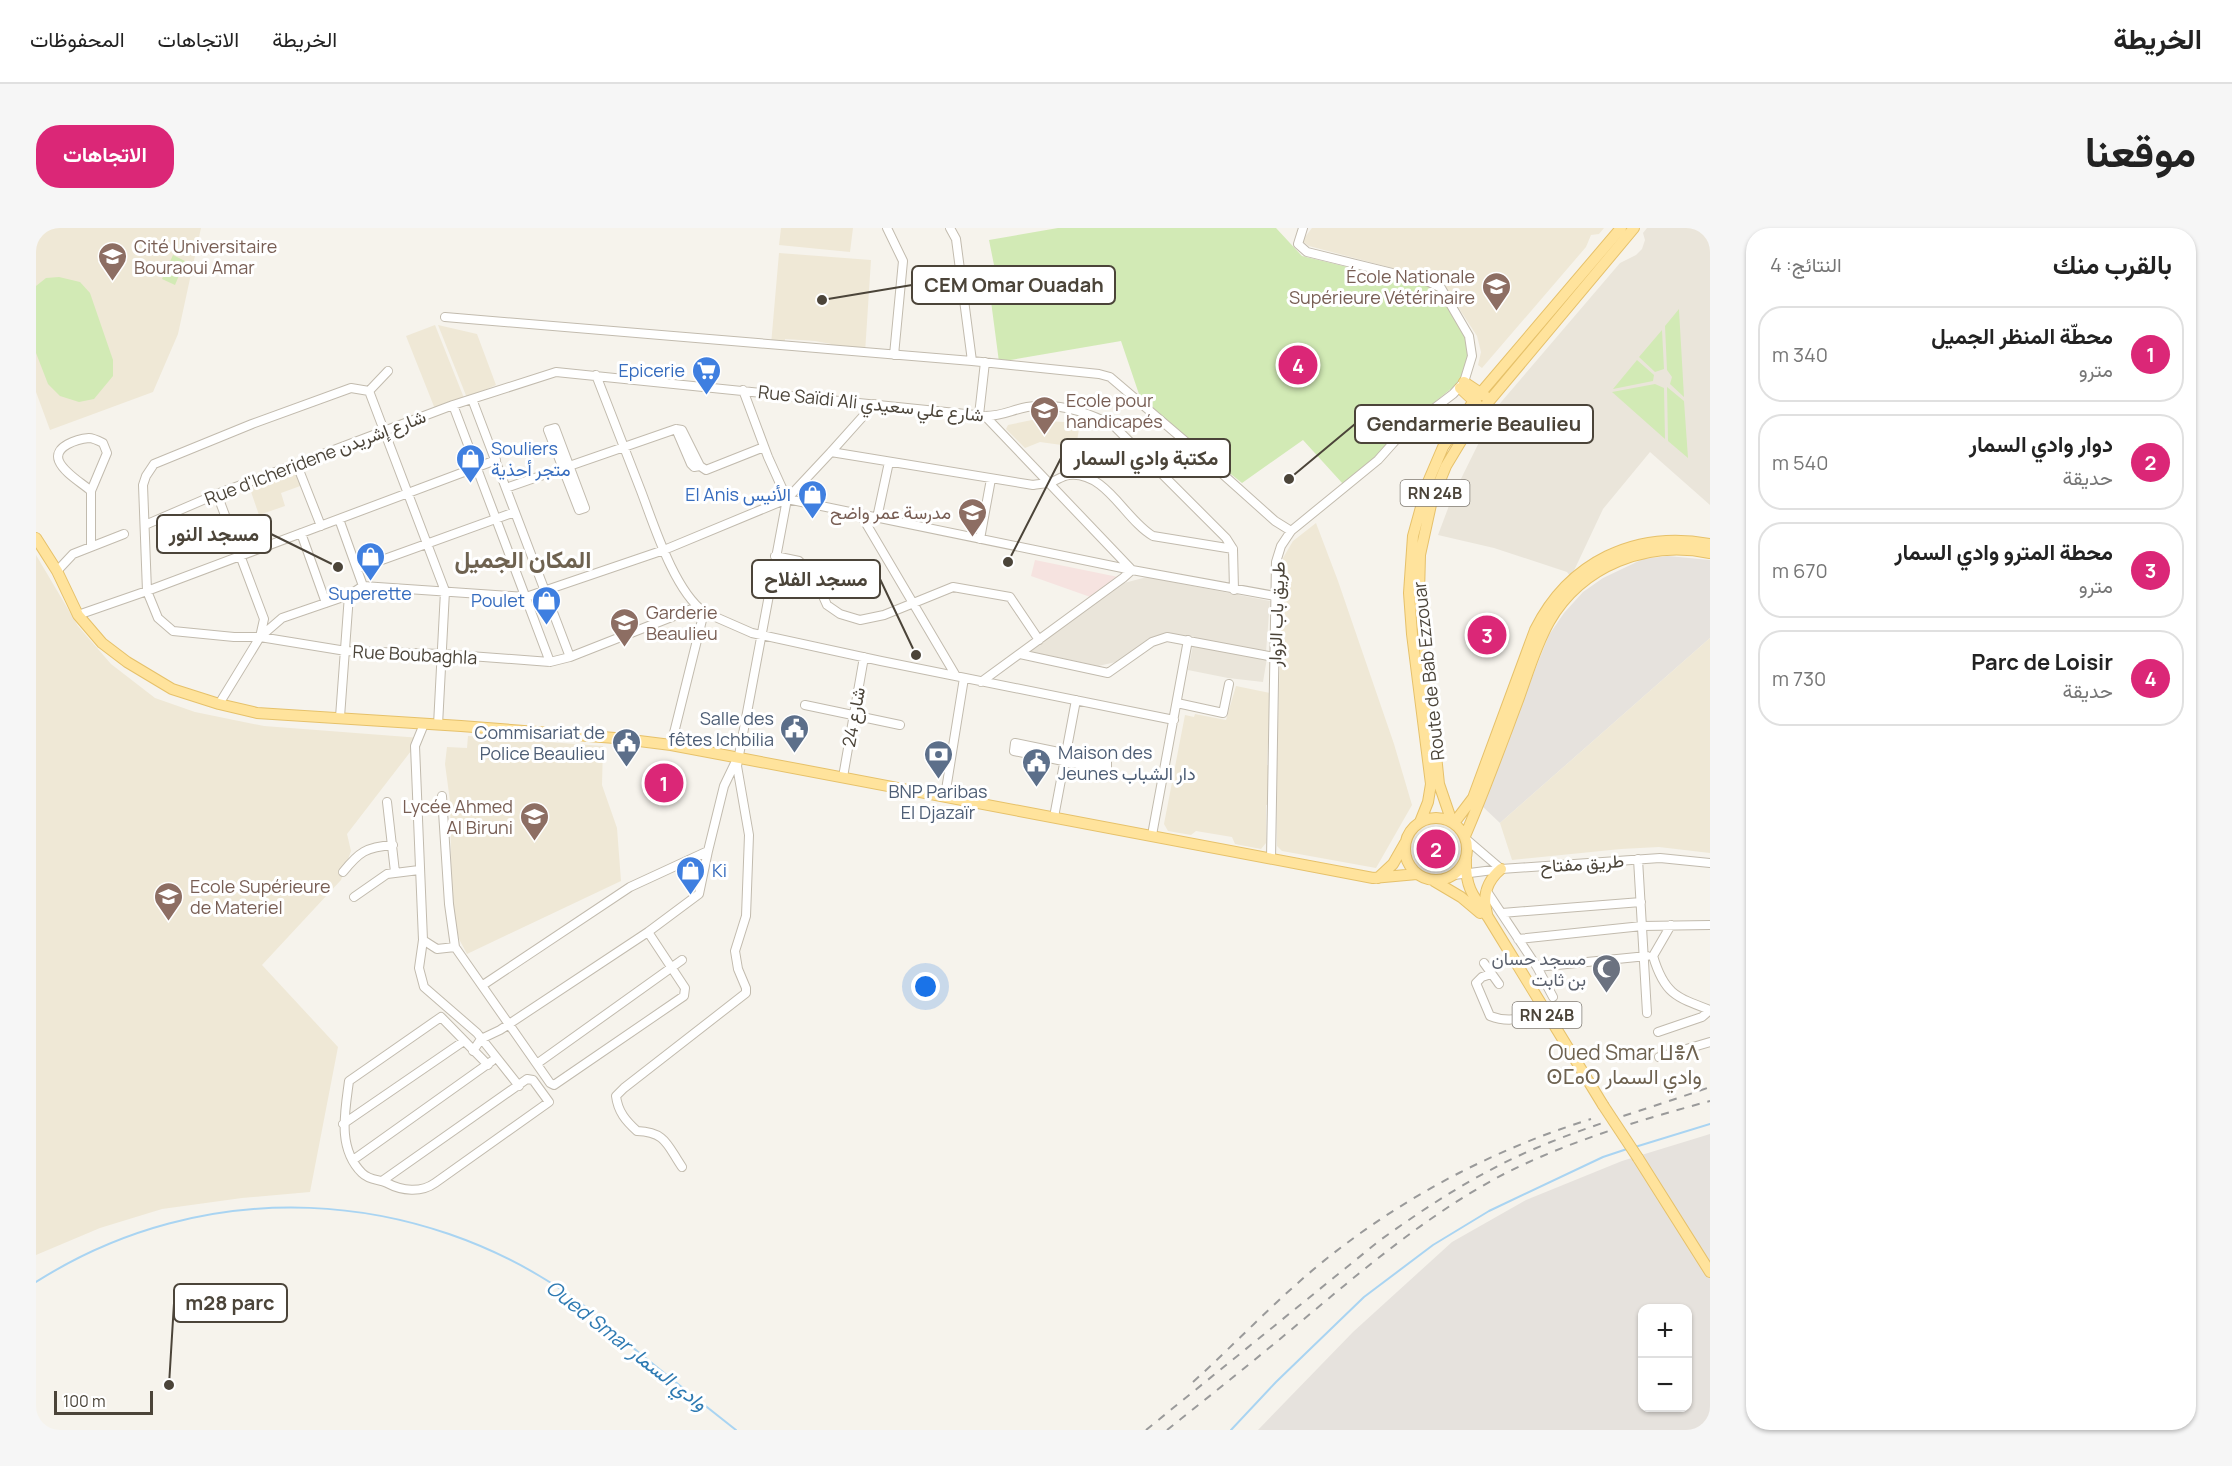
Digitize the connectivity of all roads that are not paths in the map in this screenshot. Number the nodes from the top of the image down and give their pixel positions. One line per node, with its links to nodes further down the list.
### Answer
1 (887, 228): 7 (street)
2 (950, 228): 8 (street)
3 (1302, 228): 12 (street)
4 (1621, 228): 15 (main road, Route de Bab Ezzouar)
5 (1634, 228): 19 (main road, Route de Bab Ezzouar / RN 24B)
6 (445, 317): 7 (street)
7 (894, 355): 8 (street)
8 (972, 361): 9 (street)
9 (986, 362): 21 (street); 44 (street)
10 (388, 371): 14 (street)
11 (596, 375): 13 (street, Rue Saïdi Ali شارع علي سعيدي); 16 (street, Rue Saïdi Ali شارع علي سعيدي); 23 (street)
12 (1462, 385): 15 (main road); 17 (main road); 44 (street, طريق باب الزوار)
13 (743, 390): 18 (street, Rue Saïdi Ali شارع علي سعيدي); 24 (street)
14 (369, 391): 22 (street); 42 (street)
15 (1481, 391): 17 (main road, Route de Bab Ezzouar); 19 (main road)
16 (472, 399): 20 (street, Rue Saïdi Ali شارع علي سعيدي); 26 (street)
17 (1473, 402): 19 (main road); 72 (main road, Route de Bab Ezzouar)
18 (874, 404): 21 (street, Rue Saïdi Ali شارع علي سعيدي); 25 (street)
19 (1486, 404): 73 (main road, Route de Bab Ezzouar / RN 24B)
20 (453, 405): 22 (street, Rue d'Icheridene شارع إشريدن); 29 (street)
21 (982, 415): 31 (street); 52 (street, Rue Saïdi Ali شارع علي سعيدي)
22 (384, 430): 28 (street, Rue d'Icheridene شارع إشريدن); 34 (street)
23 (624, 447): 24 (street); 32 (street); 53 (street)
24 (764, 447): 36 (street)
25 (831, 452): 27 (street); 36 (street)
26 (496, 460): 29 (street); 32 (street)
27 (890, 462): 30 (street); 39 (street)
28 (297, 465): 35 (street, Rue d'Icheridene شارع إشريدن); 43 (street)
29 (477, 467): 34 (street); 41 (street)
30 (991, 479): 31 (street); 48 (street)
31 (1049, 483): 52 (street); 58 (street)
32 (506, 488): 37 (street)
33 (91, 491): 33 (street); 51 (street)
34 (408, 493): 40 (street); 49 (street)
35 (217, 494): 42 (street, Rue d'Icheridene شارع إشريدن); 55 (street)
36 (787, 499): 38 (street); 53 (street); 56 (street)
37 (515, 512): 41 (street); 64 (street)
38 (861, 515): 39 (street); 68 (street)
39 (877, 518): 48 (street)
40 (339, 519): 43 (street); 57 (street)
41 (495, 519): 49 (street); 67 (street)
42 (145, 525): 62 (street)
43 (321, 526): 45 (street)
44 (1290, 531): 66 (street, طريق باب الزوار)
45 (301, 533): 55 (street); 69 (street)
46 (124, 534): 51 (street)
47 (36, 538): 59 (main road)
48 (980, 539): 58 (street)
49 (427, 544): 57 (street); 63 (street)
50 (1710, 544): 107 (main road)
51 (91, 546): 59 (street)
52 (1233, 549): 61 (street)
53 (664, 550): 64 (street); 70 (street)
54 (1710, 553): 112 (main road)
55 (240, 556): 62 (street); 76 (street)
56 (775, 556): 68 (street); 75 (street)
57 (357, 569): 60 (street)
58 (1132, 570): 61 (street); 77 (street)
59 (57, 571): 71 (main road)
60 (363, 586): 63 (street); 65 (street)
61 (1234, 590): 66 (street)
62 (147, 591): 71 (street); 76 (street, Rue Boubaghla)
63 (445, 591): 67 (street); 80 (street)
64 (544, 591): 67 (street); 82 (street)
65 (349, 595): 69 (street); 79 (street)
66 (1275, 596): 84 (street, طريق باب الزوار)
67 (526, 597): 85 (street)
68 (913, 602): 77 (street); 86 (street)
69 (326, 603): 76 (street)
70 (701, 610): 75 (street); 82 (street, Rue Boubaghla); 99 (street)
71 (78, 615): 91 (main road)
72 (1410, 616): 73 (main road); 74 (main road, Route de Bab Ezzouar)
73 (1422, 620): 74 (main road, Route de Bab Ezzouar / RN 24B)
74 (1418, 633): 105 (main road, Route de Bab Ezzouar / RN 24B); 109 (main road, Route de Bab Ezzouar)
75 (762, 635): 83 (street); 100 (street)
76 (260, 637): 79 (street, Rue Boubaghla); 91 (street)
77 (1039, 640): 81 (street)
78 (1188, 640): 81 (street); 84 (street); 90 (street)
79 (346, 651): 80 (street, Rue Boubaghla); 94 (street)
80 (443, 654): 85 (street, Rue Boubaghla); 97 (street)
81 (1020, 654): 87 (street)
82 (570, 657): 85 (street, Rue Boubaghla)
83 (864, 657): 86 (street); 93 (street, شارع 24)
84 (1274, 657): 116 (street, طريق باب الزوار)
85 (550, 662)
86 (960, 677): 87 (street); 104 (street)
87 (981, 682): 89 (street)
88 (1229, 684): 90 (street)
89 (1076, 700): 95 (street); 101 (street)
90 (1177, 703): 95 (street)
91 (219, 704): 94 (main road)
92 (805, 705): 93 (street)
93 (853, 715): 98 (street); 102 (street, شارع 24)
94 (340, 717): 96 (main road)
95 (1174, 720): 111 (street)
96 (424, 723): 97 (main road); 121 (street)
97 (438, 725): 99 (main road)
98 (900, 725)
99 (671, 745): 100 (main road)
100 (738, 758): 102 (main road); 115 (street); 165 (street)
101 (1065, 758): 101 (street); 108 (street)
102 (843, 777): 104 (main road)
103 (442, 796): 139 (street)
104 (945, 796): 108 (main road)
105 (1443, 797): 107 (main road); 110 (main road, Route de Bab Ezzouar / RN 24B)
106 (387, 802): 114 (street)
107 (1469, 804): 110 (main road)
108 (1054, 817): 111 (main road)
109 (1420, 822): 110 (main road); 113 (main road)
110 (1453, 822): 112 (main road)
111 (1152, 835): 116 (main road)
112 (1466, 837): 117 (main road); 120 (street)
113 (1405, 843): 126 (main road); 127 (main road)
114 (393, 845): 122 (street); 123 (street)
115 (708, 851): 136 (street); 147 (street)
116 (1270, 859): 127 (main road)
117 (1466, 859): 124 (main road); 125 (main road)
118 (1638, 860): 119 (street, طريق مفتاح); 120 (street, طريق مفتاح); 130 (street)
119 (1710, 863)
120 (1501, 869): 124 (street, طريق مفتاح); 128 (main road)
121 (419, 870): 123 (street); 138 (street)
122 (343, 872)
123 (395, 872): 129 (street)
124 (1466, 873): 125 (street, طريق مفتاح); 132 (main road)
125 (1454, 875): 126 (main road)
126 (1421, 876): 127 (main road); 132 (main road)
127 (1378, 878)
128 (1486, 890): 131 (street); 132 (main road)
129 (354, 897)
130 (1641, 902): 131 (street); 135 (street)
131 (1502, 913): 137 (street)
132 (1489, 921): 149 (main road, RN 24B)
133 (1671, 925): 134 (street); 135 (street); 140 (street)
134 (1710, 925)
135 (1642, 926): 137 (street); 140 (street)
136 (648, 932): 144 (street); 152 (street)
137 (1518, 939): 143 (street)
138 (423, 940): 139 (street); 154 (street)
139 (455, 947): 147 (street)
140 (1648, 956): 143 (street); 150 (street); 151 (street)
141 (682, 960): 144 (street)
142 (1484, 963): 145 (street)
143 (1537, 967): 148 (street)
144 (672, 969): 160 (street); 160 (street)
145 (1491, 974): 146 (street); 149 (street)
146 (1499, 984)
147 (483, 985): 152 (street)
148 (1553, 997)
149 (1544, 1010): 167 (main road, RN 24B, bridge)
150 (1710, 1010): 153 (street)
151 (1647, 1013)
152 (510, 1023): 154 (street); 160 (street)
153 (1658, 1032)
154 (481, 1040): 157 (street); 158 (street)
155 (464, 1041): 157 (street); 163 (street); 163 (street)
156 (1710, 1042): 159 (street)
157 (473, 1051): 161 (street)
158 (496, 1058): 161 (street); 162 (street)
159 (1659, 1058)
160 (538, 1064)
161 (488, 1065): 164 (street)
162 (519, 1086): 166 (street); 166 (street)
163 (343, 1124): 164 (street)
164 (353, 1160): 166 (street)
165 (682, 1167)
166 (382, 1181)
167 (1710, 1272)

